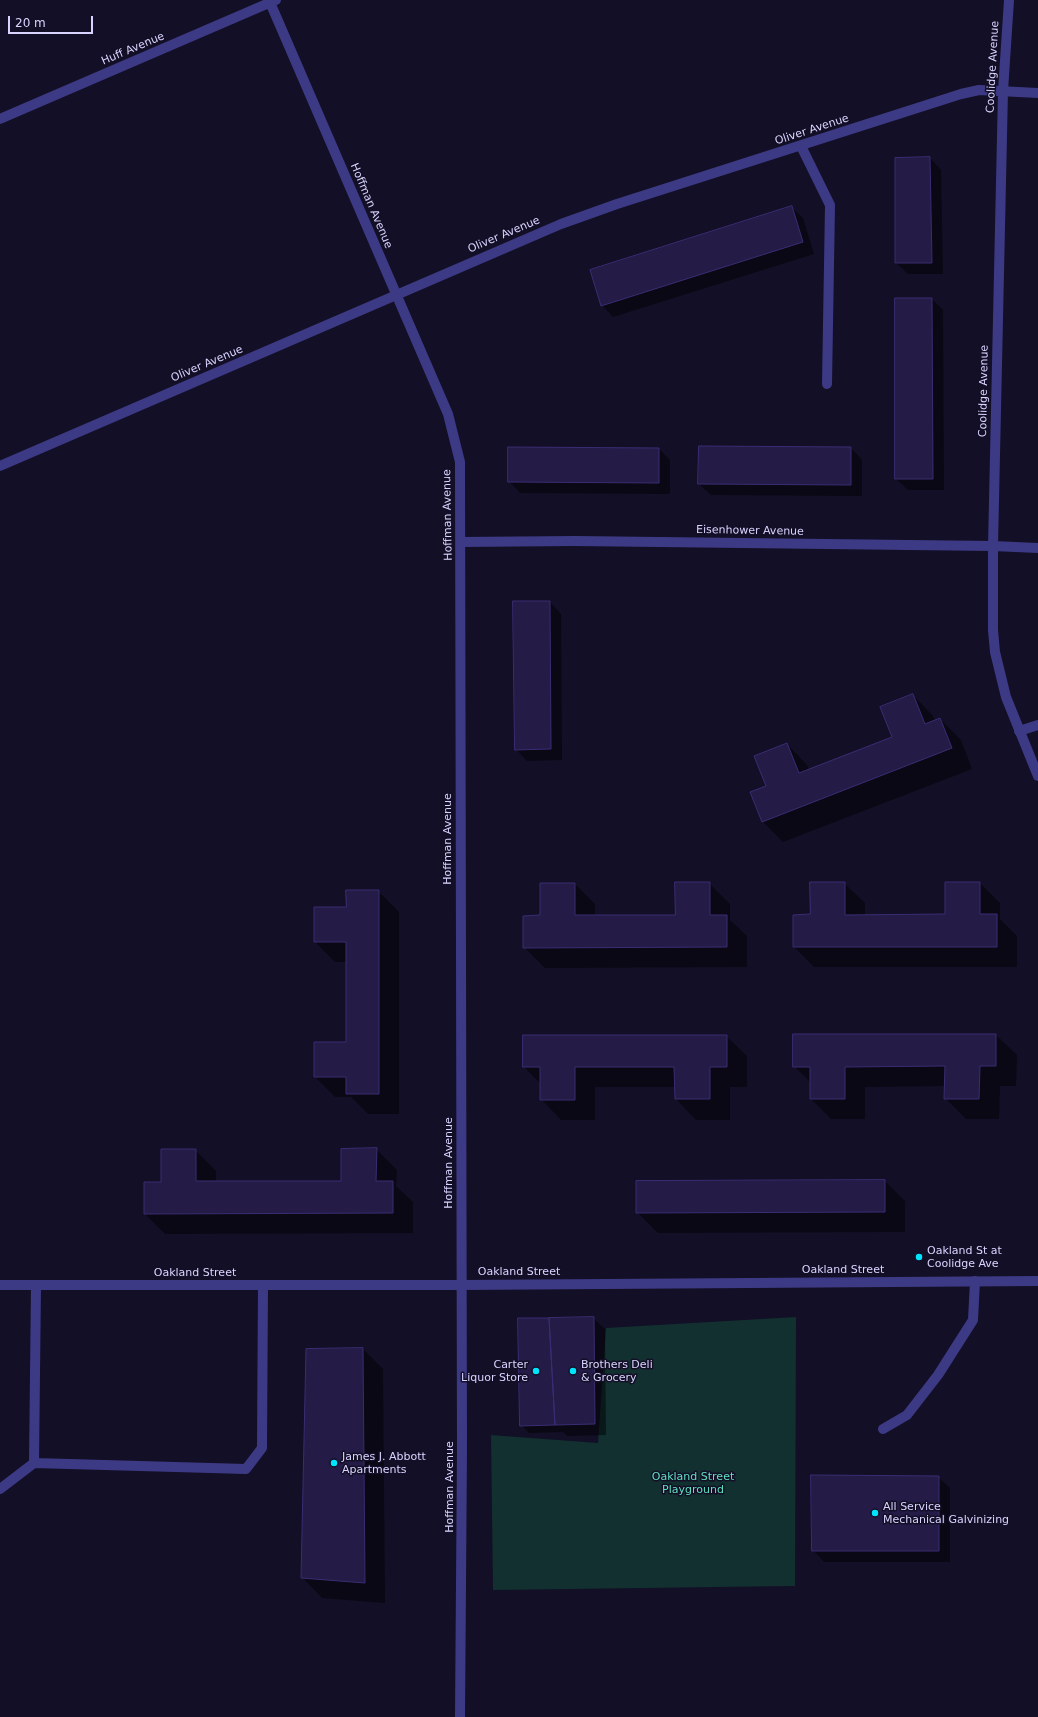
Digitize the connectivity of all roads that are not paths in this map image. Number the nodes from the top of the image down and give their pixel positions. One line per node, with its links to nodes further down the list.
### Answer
1 (1009, 0): 3 (street, Coolidge Avenue)
2 (272, 1): 5 (street, Huff Avenue); 7 (street, Hoffman Avenue)
3 (1003, 91): 4 (street, Oliver Avenue); 6 (street, Oliver Avenue); 11 (street, Coolidge Avenue)
4 (1038, 93)
5 (0, 119)
6 (801, 146): 7 (street, Oliver Avenue); 8 (street)
7 (396, 295): 9 (street, Oliver Avenue); 10 (street, Hoffman Avenue)
8 (827, 384)
9 (0, 466)
10 (461, 542): 11 (street, Eisenhower Avenue); 21 (street, Hoffman Avenue)
11 (993, 546): 12 (street, Eisenhower Avenue); 14 (street, Coolidge Avenue)
12 (1038, 548)
13 (1038, 725): 14 (street)
14 (1019, 731): 15 (street, Coolidge Avenue)
15 (1038, 776)
16 (975, 1281): 17 (street, Oakland Street); 21 (street, Oakland Street); 22 (street)
17 (1038, 1281)
18 (0, 1285): 19 (street, Oakland Street)
19 (36, 1285): 20 (street, Oakland Street); 23 (street)
20 (263, 1285): 21 (street, Oakland Street); 23 (street)
21 (461, 1285): 25 (street, Hoffman Avenue)
22 (882, 1429)
23 (34, 1462): 24 (street)
24 (0, 1489)
25 (460, 1717)

